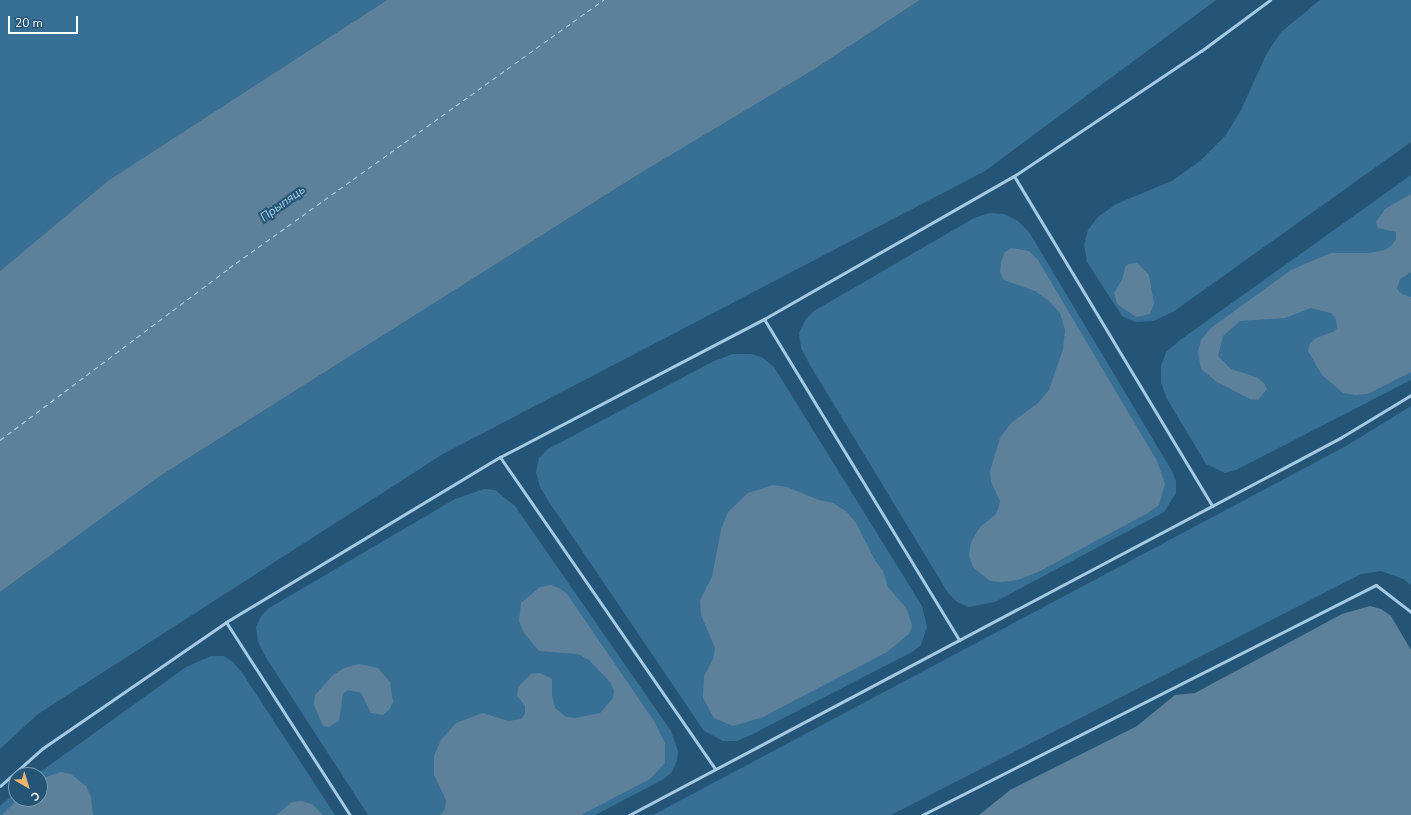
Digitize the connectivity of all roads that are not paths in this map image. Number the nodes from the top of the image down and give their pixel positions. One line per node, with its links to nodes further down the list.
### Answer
1 (1270, 0): 2 (lane)
2 (1014, 176): 3 (lane); 6 (lane)
3 (764, 319): 5 (lane); 9 (lane)
4 (1411, 395): 6 (lane)
5 (500, 457): 8 (lane); 10 (lane)
6 (1212, 506): 9 (lane)
7 (1411, 612): 14 (lane)
8 (226, 622): 11 (lane); 12 (lane)
9 (959, 640): 10 (lane)
10 (715, 770): 13 (lane)
11 (0, 786)
12 (350, 815)
13 (629, 815)
14 (922, 815)

